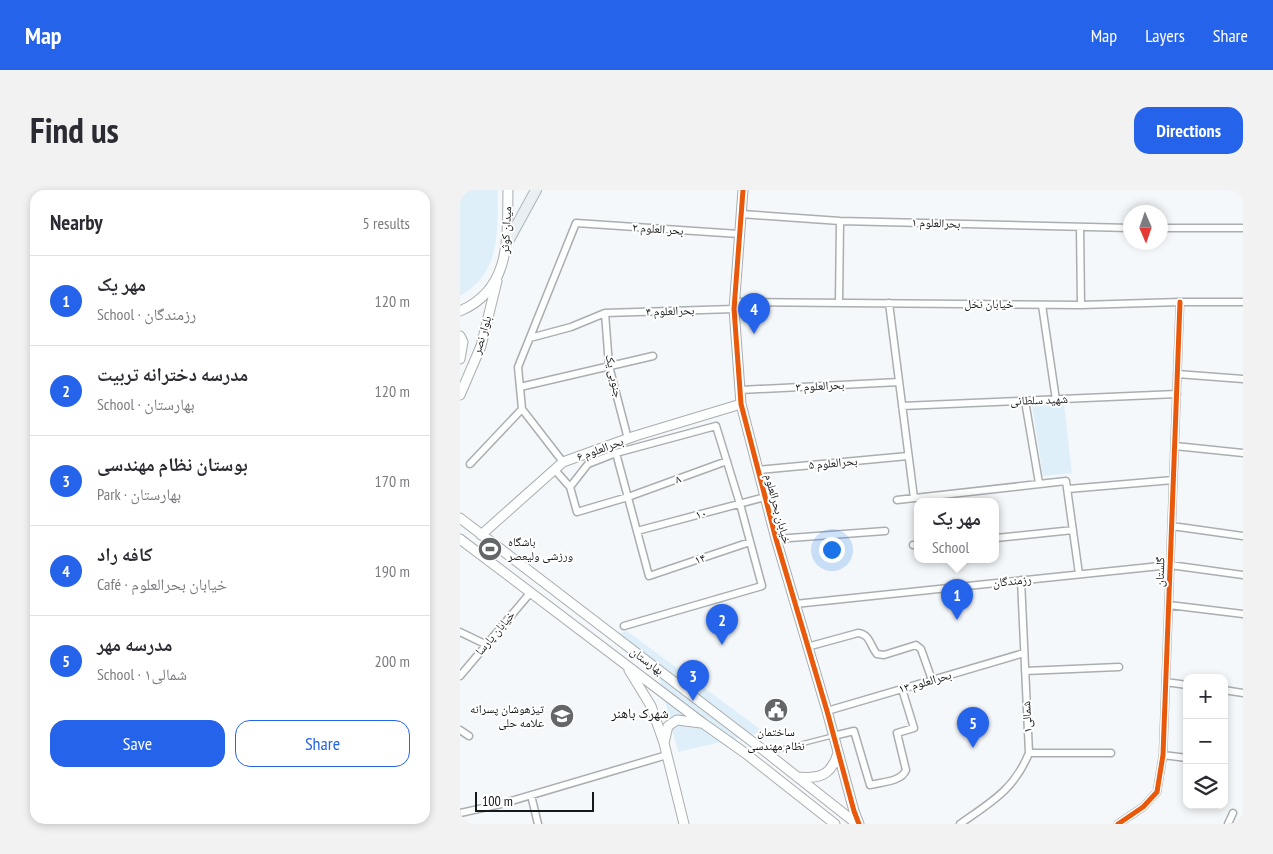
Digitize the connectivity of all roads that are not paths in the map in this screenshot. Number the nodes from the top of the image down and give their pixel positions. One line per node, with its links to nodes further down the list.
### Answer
1 (508, 190): 11 (street, میدان کوثر)
2 (536, 190): 11 (main road)
3 (743, 190): 4 (street, خیابان بحرالعلوم)
4 (741, 214): 5 (street, بحرالعلوم ۱); 10 (street, خیابان بحرالعلوم)
5 (840, 221): 6 (street, بحرالعلوم ۱); 15 (street)
6 (1080, 227): 7 (street, بحرالعلوم ۱); 19 (street)
7 (1123, 228)
8 (1168, 228): 9 (street)
9 (1243, 228)
10 (739, 234): 17 (street, خیابان بحرالعلوم); 23 (street, بحر العلوم ۲)
11 (507, 243): 12 (street, میدان کوثر)
12 (499, 273): 20 (street, میدان کوثر); 33 (street, بلوار نصر)
13 (1180, 302): 14 (street, خیابان نخل); 19 (street, خیابان نخل); 27 (street, گلستان)
14 (1243, 302)
15 (839, 303): 16 (street, خیابان نخل); 17 (street, خیابان نخل)
16 (890, 303): 18 (street, خیابان نخل); 29 (street)
17 (734, 305): 21 (street, بحرالعلوم ۴); 31 (street, خیابان بحرالعلوم)
18 (1042, 305): 19 (street, خیابان نخل); 34 (street)
19 (1081, 305)
20 (460, 310)
21 (605, 313): 23 (street); 26 (street, جنوبی یک)
22 (460, 336): 25 (street, بلوار نصر)
23 (530, 338): 30 (street)
24 (652, 356): 26 (street)
25 (460, 358)
26 (609, 366): 30 (street); 39 (street, جنوبی یک)
27 (1177, 374): 28 (street); 32 (street, گلستان)
28 (1243, 379)
29 (899, 382): 31 (street, بحرالعلوم ۳); 37 (street)
30 (520, 387): 38 (street)
31 (740, 390): 36 (street, خیابان بحرالعلوم)
32 (1177, 394): 34 (street, شهید سلطانی); 40 (street, گلستان)
33 (460, 395)
34 (1056, 400): 35 (street, شهید سلطانی)
35 (1025, 401): 37 (street, شهید سلطانی); 50 (street)
36 (741, 404): 39 (street, بحرالعلوم ۶); 48 (street, خیابان بحرالعلوم)
37 (902, 406): 43 (street)
38 (522, 409): 45 (street); 46 (street)
39 (628, 438): 45 (street, بحرالعلوم ۶)
40 (1175, 446): 42 (street); 49 (street, گلستان)
41 (616, 453): 44 (street); 51 (street); 53 (street)
42 (1243, 453)
43 (908, 456): 48 (street, بحرالعلوم ۵); 55 (street)
44 (727, 461): 53 (street, ۸); 57 (street)
45 (564, 462): 47 (street, بحرالعلوم ۶)
46 (470, 464)
47 (555, 470): 51 (street); 63 (street, بحرالعلوم ۶)
48 (758, 470): 54 (street, خیابان بحرالعلوم)
49 (1173, 480): 52 (street); 59 (street, گلستان)
50 (1039, 484): 52 (street); 55 (street)
51 (570, 487): 53 (street, ۸)
52 (1068, 489): 60 (street)
53 (628, 497): 61 (street)
54 (765, 497): 57 (street, ۱۰); 67 (street, خیابان بحرالعلوم)
55 (914, 498): 56 (street)
56 (897, 500)
57 (740, 504): 61 (street, ۱۰); 68 (street)
58 (460, 518): 63 (street, بهارستان)
59 (1172, 526): 64 (street); 69 (street, گلستان)
60 (1073, 530): 65 (street); 70 (street)
61 (637, 531): 68 (street, ۱۴)
62 (885, 531): 67 (street)
63 (481, 535): 97 (street, بهارستان)
64 (1243, 536)
65 (999, 538)
66 (460, 539): 73 (street, بهارستان)
67 (776, 539): 74 (street, خیابان بحرالعلوم)
68 (750, 542): 77 (street)
69 (1170, 565): 70 (street, رزمندگان); 71 (street, رزمندگان); 75 (street, گلستان)
70 (1079, 574): 72 (street, رزمندگان)
71 (1243, 575)
72 (1020, 580): 74 (street, رزمندگان); 81 (street, شمالی۱)
73 (531, 592): 79 (street, خیابان پارسا); 82 (street, بهارستان)
74 (795, 604): 80 (street, خیابان بحرالعلوم)
75 (1169, 605): 76 (street); 87 (street, گلستان)
76 (1243, 614)
77 (624, 626)
78 (460, 632): 79 (street)
79 (485, 644): 85 (street, خیابان پارسا)
80 (807, 647): 86 (street); 92 (street, خیابان بحرالعلوم)
81 (1024, 653): 84 (street, شمالی۱); 86 (street, بحرالعلوم ۱۳)
82 (626, 664): 93 (street, بهارستان); 98 (street)
83 (1119, 667): 84 (street)
84 (1025, 671): 102 (street, شمالی۱)
85 (460, 676)
86 (932, 680): 89 (street, بحرالعلوم ۱۳)
87 (1166, 682): 88 (street); 105 (street, گلستان)
88 (1183, 684)
89 (902, 689): 92 (street, بحرالعلوم ۱۳); 96 (street)
90 (1228, 691): 91 (street)
91 (1243, 693)
92 (827, 711): 96 (street, خیابان بحرالعلوم)
93 (704, 724): 98 (street); 99 (street, بهارستان)
94 (460, 730): 95 (street)
95 (469, 736)
96 (833, 736): 100 (lane); 101 (street, خیابان بحرالعلوم)
97 (752, 741): 99 (street); 100 (street, بهارستان)
98 (664, 743): 104 (street)
99 (746, 753): 113 (street, بهارستان)
100 (767, 753): 107 (street, بهارستان)
101 (838, 753): 107 (street); 114 (street, خیابان بحرالعلوم)
102 (1029, 753): 103 (street); 115 (street)
103 (1111, 753)
104 (667, 755): 108 (street); 112 (street)
105 (1163, 756): 106 (street); 116 (street, گلستان)
106 (1183, 758)
107 (797, 777): 114 (street, بهارستان)
108 (531, 795): 109 (street); 111 (street)
109 (460, 813)
110 (1232, 813): 117 (street)
111 (538, 824)
112 (684, 824)
113 (834, 824)
114 (858, 824)
115 (960, 824)
116 (1118, 824)
117 (1228, 824)

